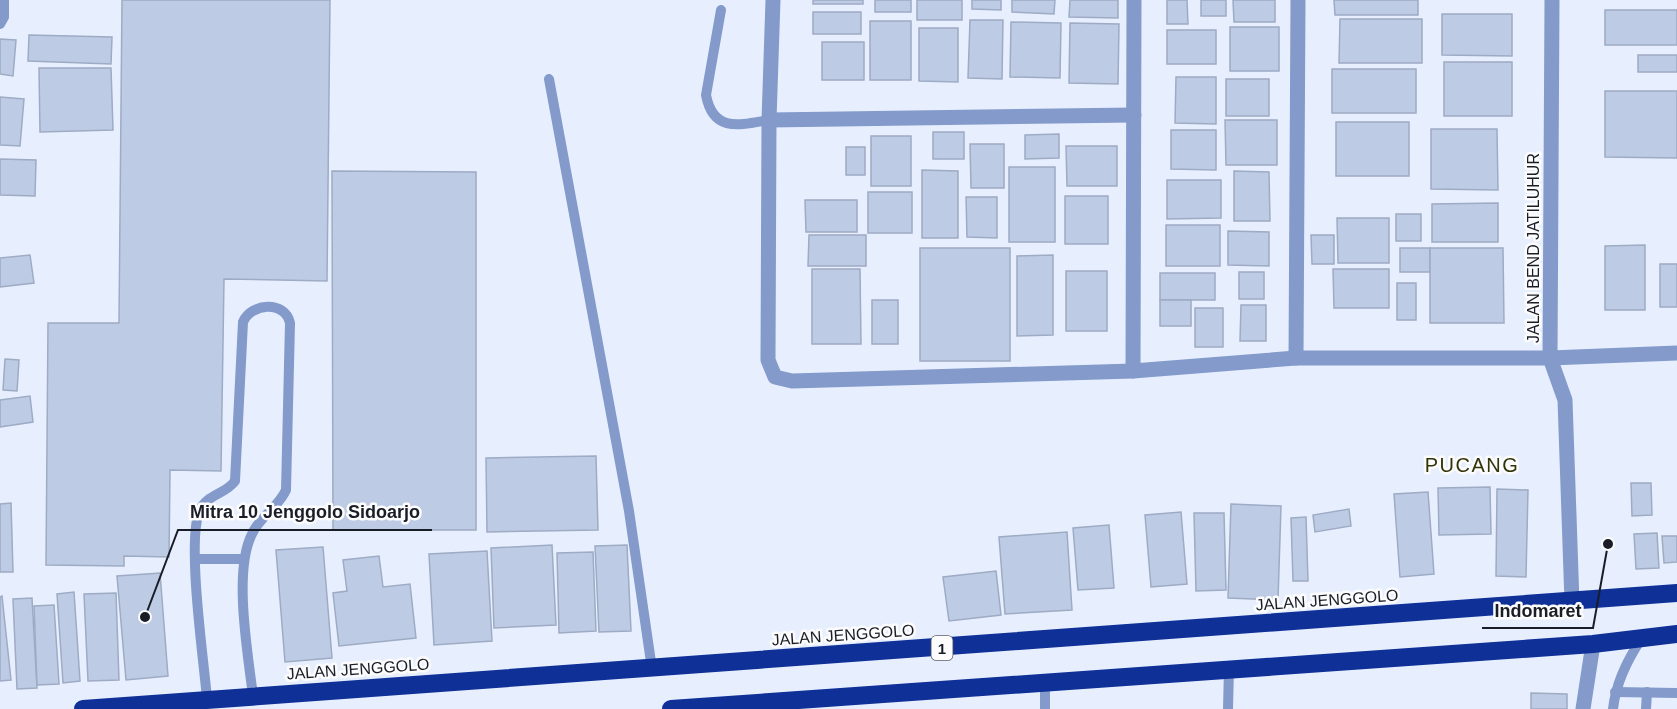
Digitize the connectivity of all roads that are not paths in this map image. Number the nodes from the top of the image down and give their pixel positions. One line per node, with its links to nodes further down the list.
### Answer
1 (4, 0): 7 (lane)
2 (774, 0): 10 (street)
3 (1134, 0): 9 (street)
4 (1298, 0): 12 (street)
5 (1552, 0): 13 (street, JALAN BEND JATILUHUR)
6 (721, 10): 10 (lane)
7 (0, 24)
8 (549, 79): 23 (lane)
9 (1134, 115): 10 (street); 14 (street)
10 (769, 120): 14 (street)
11 (1677, 352): 13 (street)
12 (1296, 358): 13 (street); 14 (street)
13 (1550, 358): 18 (street, JALAN BEND JATILUHUR)
14 (1133, 371)
15 (195, 559): 16 (lane); 16 (lane); 29 (lane)
16 (243, 559): 28 (lane)
17 (1677, 593): 18 (highway, JALAN JENGGOLO / 1)
18 (1572, 602): 23 (highway, JALAN JENGGOLO / 1)
19 (1677, 634): 20 (highway)
20 (1643, 637): 21 (highway); 25 (lane)
21 (1593, 644): 22 (highway); 35 (street)
22 (1229, 668): 24 (highway); 34 (lane)
23 (652, 669): 28 (highway, JALAN JENGGOLO / 1)
24 (1045, 682): 30 (highway); 33 (lane)
25 (1615, 692): 26 (lane); 36 (lane)
26 (1647, 692): 27 (lane); 37 (lane)
27 (1677, 693)
28 (253, 696): 29 (highway, JALAN JENGGOLO / 1)
29 (207, 699): 31 (highway, JALAN JENGGOLO / 1)
30 (878, 701): 32 (highway)
31 (82, 709)
32 (671, 709)
33 (1045, 709)
34 (1228, 709)
35 (1583, 709)
36 (1613, 709)
37 (1646, 709)

